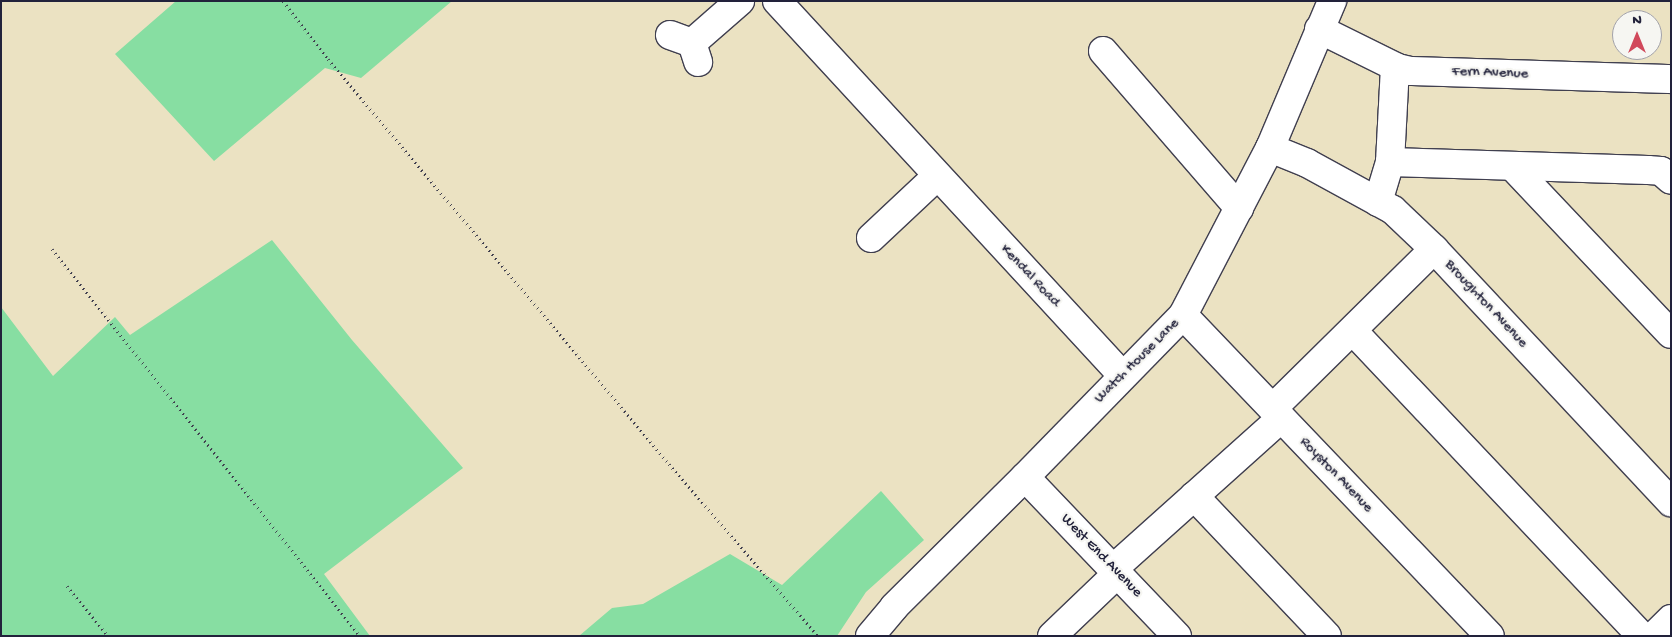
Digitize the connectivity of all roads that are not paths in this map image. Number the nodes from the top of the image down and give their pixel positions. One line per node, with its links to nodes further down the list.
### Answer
1 (740, 1): 5 (street)
2 (777, 1): 12 (street, Kendal Road)
3 (1332, 1): 4 (street, Watch House Lane)
4 (1319, 29): 7 (street, Fern Avenue); 9 (street, Watch House Lane)
5 (687, 47)
6 (1103, 51): 15 (street)
7 (1394, 67): 8 (street, Fern Avenue); 10 (street)
8 (1671, 79)
9 (1270, 148): 14 (street, Broughton Avenue); 15 (street, Watch House Lane)
10 (1390, 162): 11 (street); 14 (street)
11 (1512, 166): 13 (street); 20 (street)
12 (937, 176): 16 (street); 21 (street, Kendal Road)
13 (1671, 180)
14 (1378, 202): 17 (street, Broughton Avenue)
15 (1239, 208): 18 (street, Watch House Lane)
16 (866, 242)
17 (1434, 249): 19 (street); 24 (street, Broughton Avenue)
18 (1183, 315): 21 (street, Watch House Lane); 22 (street, Royston Avenue)
19 (1353, 330): 22 (street); 33 (street)
20 (1671, 334)
21 (1122, 375): 23 (street, Watch House Lane)
22 (1277, 413): 25 (street); 32 (street, Royston Avenue)
23 (1025, 477): 26 (street, West End Avenue); 28 (street, Watch House Lane)
24 (1668, 493)
25 (1194, 496): 26 (street); 31 (street)
26 (1116, 571): 29 (street); 30 (street, West End Avenue)
27 (1671, 619): 34 (street)
28 (870, 636)
29 (1052, 636)
30 (1177, 636)
31 (1327, 636)
32 (1490, 636)
33 (1640, 636)
34 (1654, 636)

